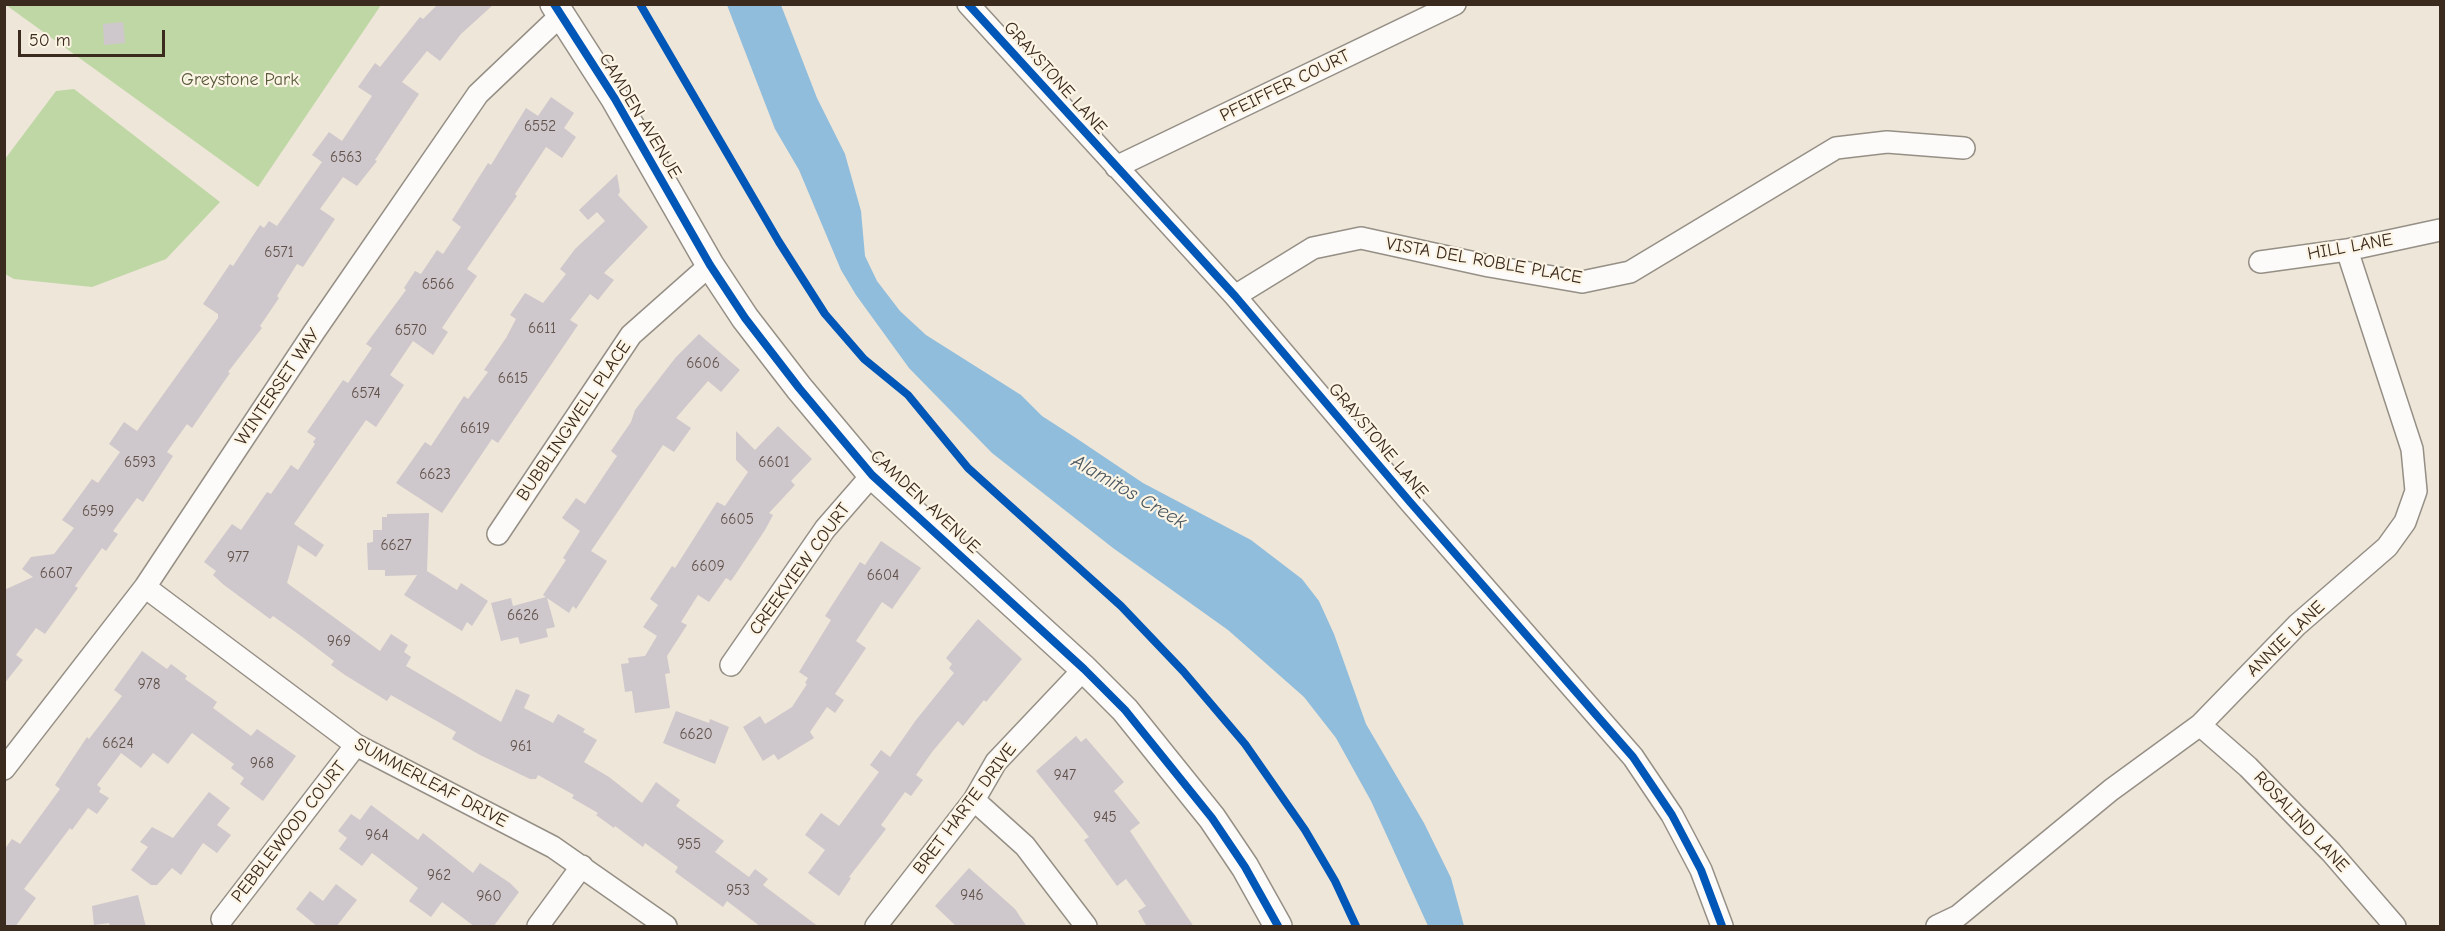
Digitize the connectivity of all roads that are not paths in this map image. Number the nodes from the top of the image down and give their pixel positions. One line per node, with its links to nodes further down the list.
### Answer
1 (968, 4): 5 (street, GRAYSTONE LANE)
2 (1455, 4): 5 (street, PFEIFFER COURT)
3 (557, 10): 9 (street, CAMDEN AVENUE); 13 (street, WINTERSET WAY)
4 (1964, 148): 10 (street, VISTA DEL ROBLE PLACE)
5 (1116, 167): 10 (street, GRAYSTONE LANE)
6 (2440, 230): 7 (street, HILL LANE)
7 (2347, 250): 8 (street, HILL LANE); 16 (street, ANNIE LANE)
8 (2260, 261)
9 (710, 265): 11 (street, CAMDEN AVENUE); 12 (street, BUBBLINGWELL PLACE)
10 (1235, 296): 27 (street, GRAYSTONE LANE)
11 (872, 475): 14 (street, CREEKVIEW COURT); 15 (street, CAMDEN AVENUE)
12 (498, 534)
13 (145, 587): 17 (street, SUMMERLEAF DRIVE); 18 (street, WINTERSET WAY)
14 (731, 665)
15 (1084, 669): 19 (street, BRET HARTE DRIVE); 26 (street, CAMDEN AVENUE)
16 (2200, 725): 28 (street, ANNIE LANE); 29 (street, ROSALIND LANE)
17 (356, 745): 20 (street, SUMMERLEAF DRIVE); 21 (street, PEBBLEWOOD COURT)
18 (4, 769)
19 (974, 800): 24 (street, BRET HARTE DRIVE); 25 (street)
20 (582, 866): 22 (street); 23 (street, SUMMERLEAF DRIVE)
21 (222, 919)
22 (538, 927)
23 (666, 927)
24 (876, 927)
25 (1086, 927)
26 (1278, 927)
27 (1722, 927)
28 (1937, 927)
29 (2395, 927)

